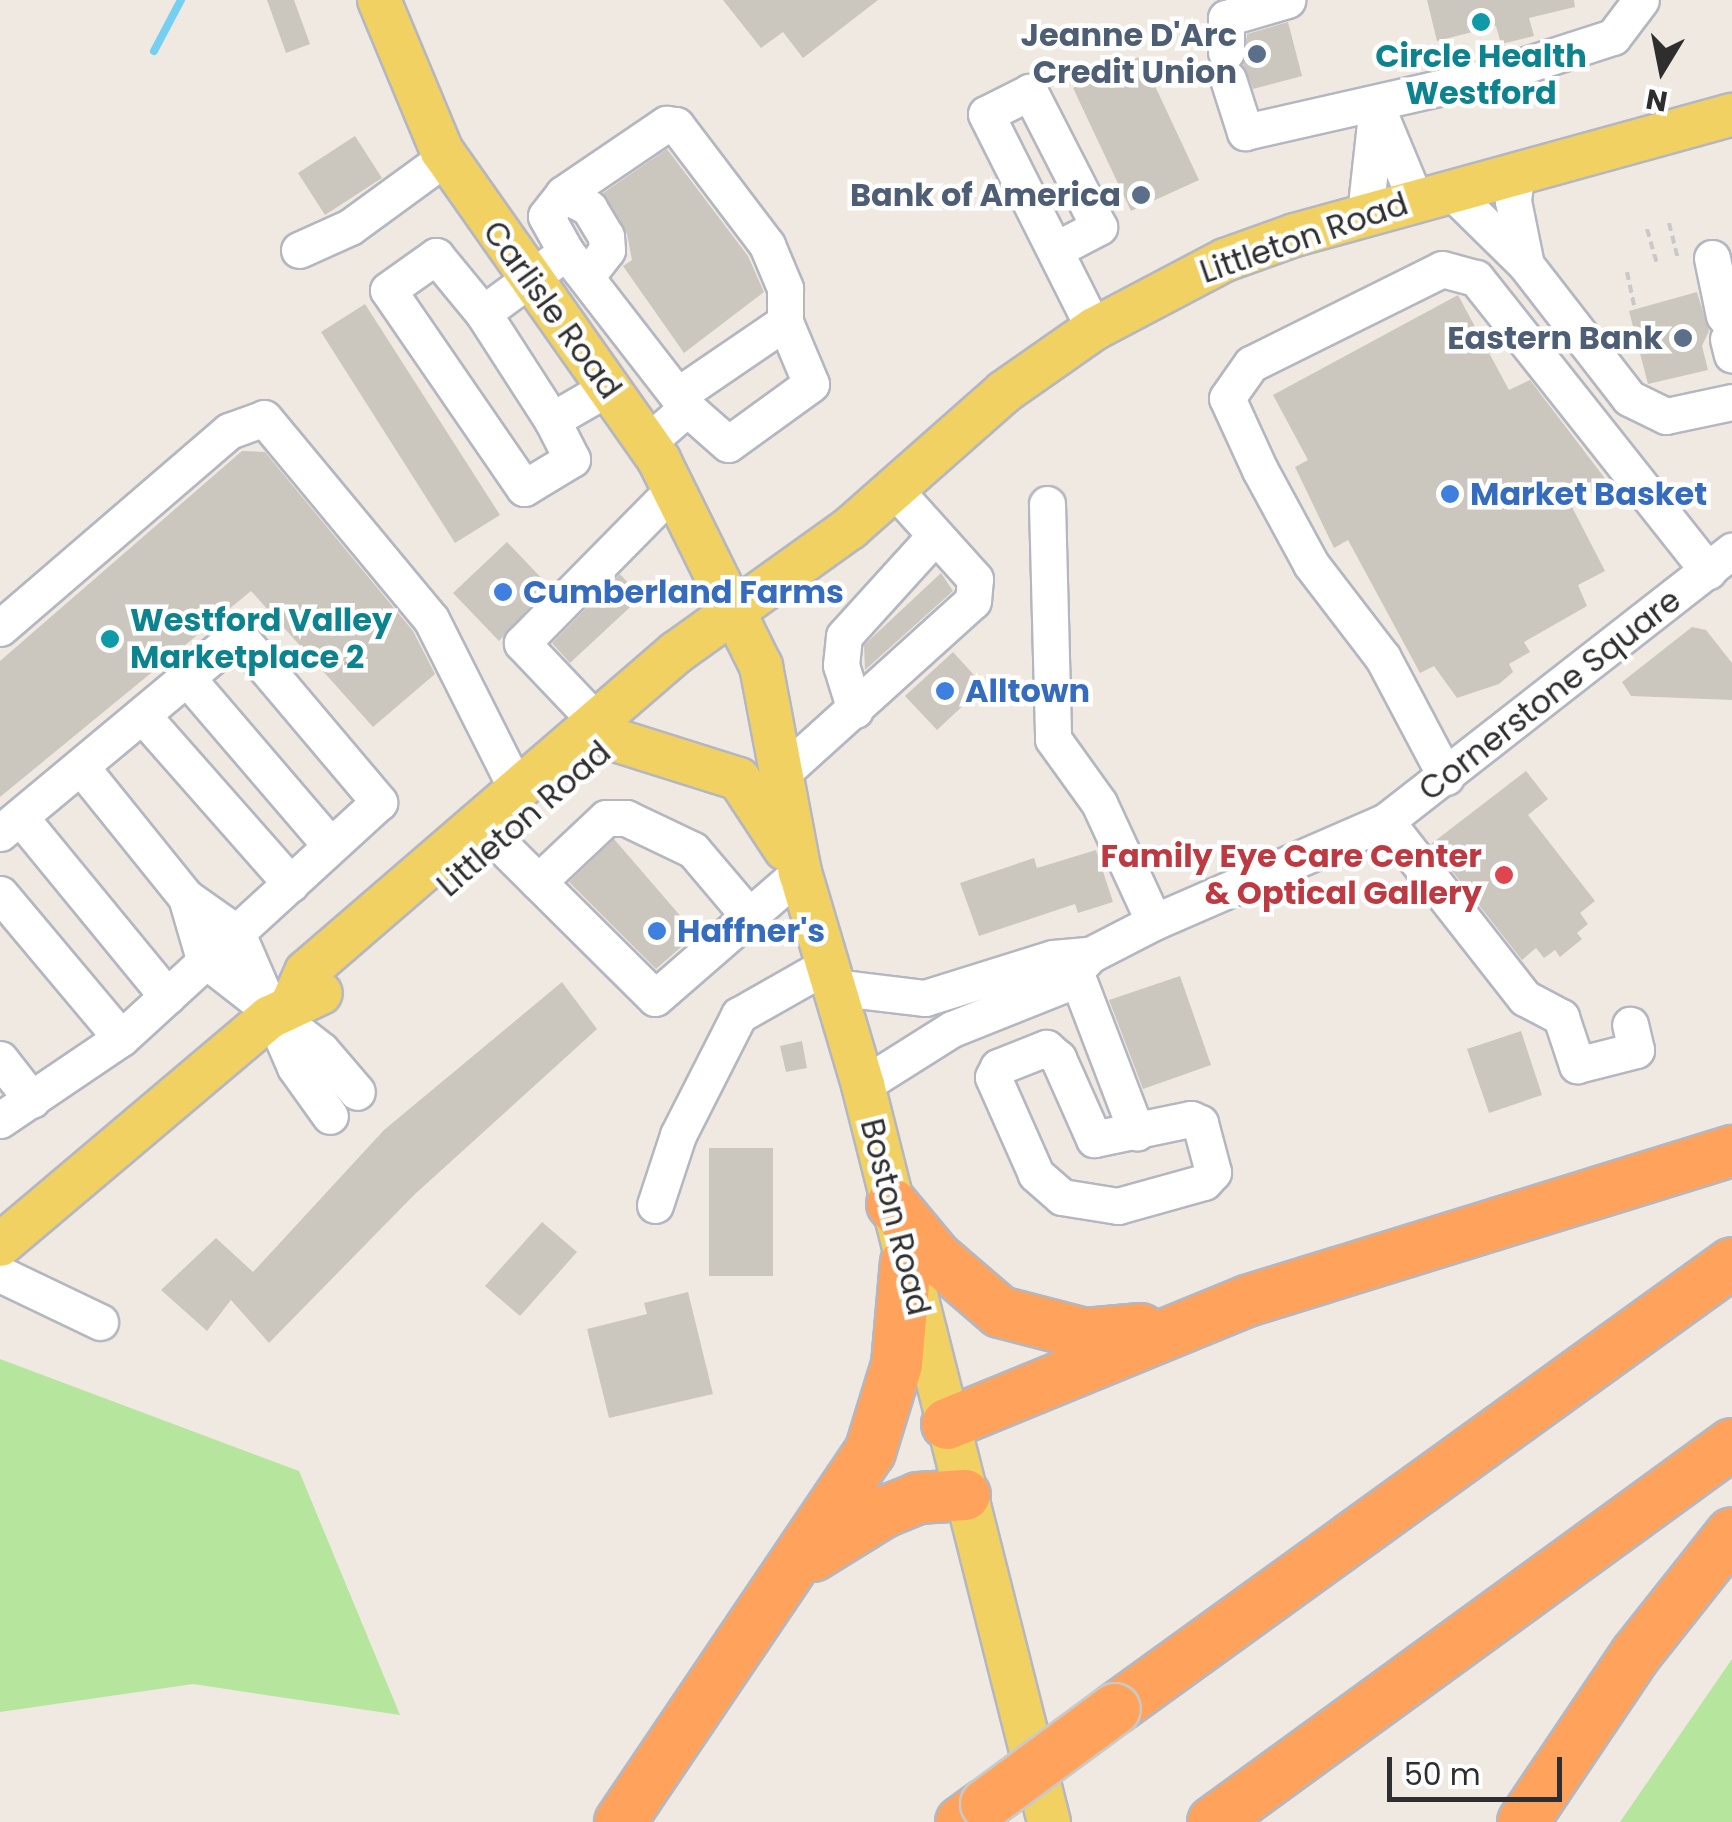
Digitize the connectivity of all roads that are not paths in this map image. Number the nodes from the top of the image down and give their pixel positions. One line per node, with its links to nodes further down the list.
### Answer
1 (378, 0): 6 (main road, Carlisle Road)
2 (1287, 0): 4 (lane)
3 (1640, 0): 4 (lane)
4 (1377, 105): 8 (lane); 9 (lane)
5 (1732, 115): 7 (main road, Littleton Road)
6 (446, 157): 10 (lane); 15 (main road, Carlisle Road)
7 (1517, 171): 8 (main road, Littleton Road); 14 (lane)
8 (1433, 195): 9 (main road, Littleton Road); 14 (lane)
9 (1365, 214): 18 (main road, Littleton Road)
10 (300, 250)
11 (1055, 250): 18 (lane)
12 (1695, 258): 19 (lane)
13 (577, 263): 15 (lane); 17 (lane); 22 (lane)
14 (1526, 264): 24 (lane)
15 (529, 279): 16 (lane); 21 (main road, Carlisle Road)
16 (484, 312): 25 (lane); 25 (lane)
17 (785, 322): 22 (lane); 22 (lane)
18 (1094, 329): 28 (main road, Littleton Road)
19 (1728, 337)
20 (1732, 377): 24 (lane)
21 (609, 387): 25 (lane); 26 (main road, Carlisle Road)
22 (683, 401): 26 (lane)
23 (1732, 402): 24 (lane)
24 (1693, 412)
25 (552, 420)
26 (647, 443): 27 (main road, Carlisle Road)
27 (675, 488): 32 (main road, Carlisle Road); 37 (lane)
28 (894, 489): 30 (lane); 32 (main road, Littleton Road)
29 (1047, 504): 52 (lane)
30 (932, 539): 35 (lane); 35 (lane)
31 (1720, 561): 40 (lane, Cornerstone Square); 40 (lane)
32 (738, 614): 37 (main road, Littleton Road); 39 (main road, Boston Road)
33 (0, 628): 41 (lane)
34 (187, 678): 36 (lane); 45 (lane); 45 (lane)
35 (855, 710): 39 (lane)
36 (142, 715): 38 (lane); 48 (lane)
37 (606, 731): 41 (main road, Littleton Road); 44 (main road, Littleton Road); 46 (main road)
38 (81, 767): 43 (lane); 50 (lane)
39 (779, 776): 46 (main road, Boston Road)
40 (1446, 777): 42 (lane, Cornerstone Square)
41 (517, 790): 58 (main road, Littleton Road)
42 (1386, 821): 52 (lane, Cornerstone Square); 59 (lane)
43 (10, 825): 57 (lane)
44 (498, 842): 47 (lane); 58 (main road, Littleton Road)
45 (331, 846): 48 (lane)
46 (800, 872): 51 (lane); 56 (main road, Boston Road)
47 (538, 882): 51 (lane); 51 (lane)
48 (290, 884): 53 (lane)
49 (0, 894): 60 (lane)
50 (186, 896): 53 (lane); 54 (lane)
51 (750, 916)
52 (1154, 922): 55 (lane, Cornerstone Square)
53 (237, 933): 54 (lane); 58 (lane)
54 (204, 959): 57 (lane); 58 (lane)
55 (1083, 963): 56 (lane, Cornerstone Square); 62 (lane, Cornerstone Square); 67 (lane)
56 (830, 976): 62 (main road, Boston Road); 70 (lane)
57 (166, 996): 60 (lane)
58 (282, 1009): 63 (lane); 65 (lane); 71 (main road, Littleton Road)
59 (1630, 1025)
60 (121, 1038): 64 (lane)
61 (0, 1059): 64 (lane)
62 (863, 1085): 69 (main road, Boston Road)
63 (356, 1092)
64 (32, 1100): 66 (lane)
65 (330, 1116)
66 (0, 1120)
67 (1136, 1133): 67 (lane)
68 (1732, 1151): 74 (highway)
69 (892, 1204): 72 (main road, Boston Road); 74 (highway)
70 (655, 1206)
71 (3, 1244): 75 (lane)
72 (906, 1262): 76 (main road, Boston Road); 80 (highway)
73 (1732, 1263): 81 (highway, bridge)
74 (1210, 1316): 76 (highway)
75 (100, 1322)
76 (946, 1424): 78 (main road, Boston Road)
77 (1732, 1444): 84 (highway)
78 (964, 1495): 80 (highway); 83 (main road, Boston Road)
79 (1732, 1533): 85 (highway)
80 (796, 1567): 82 (highway)
81 (973, 1813)
82 (620, 1822)
83 (1048, 1822)
84 (1213, 1822)
85 (1523, 1822)

